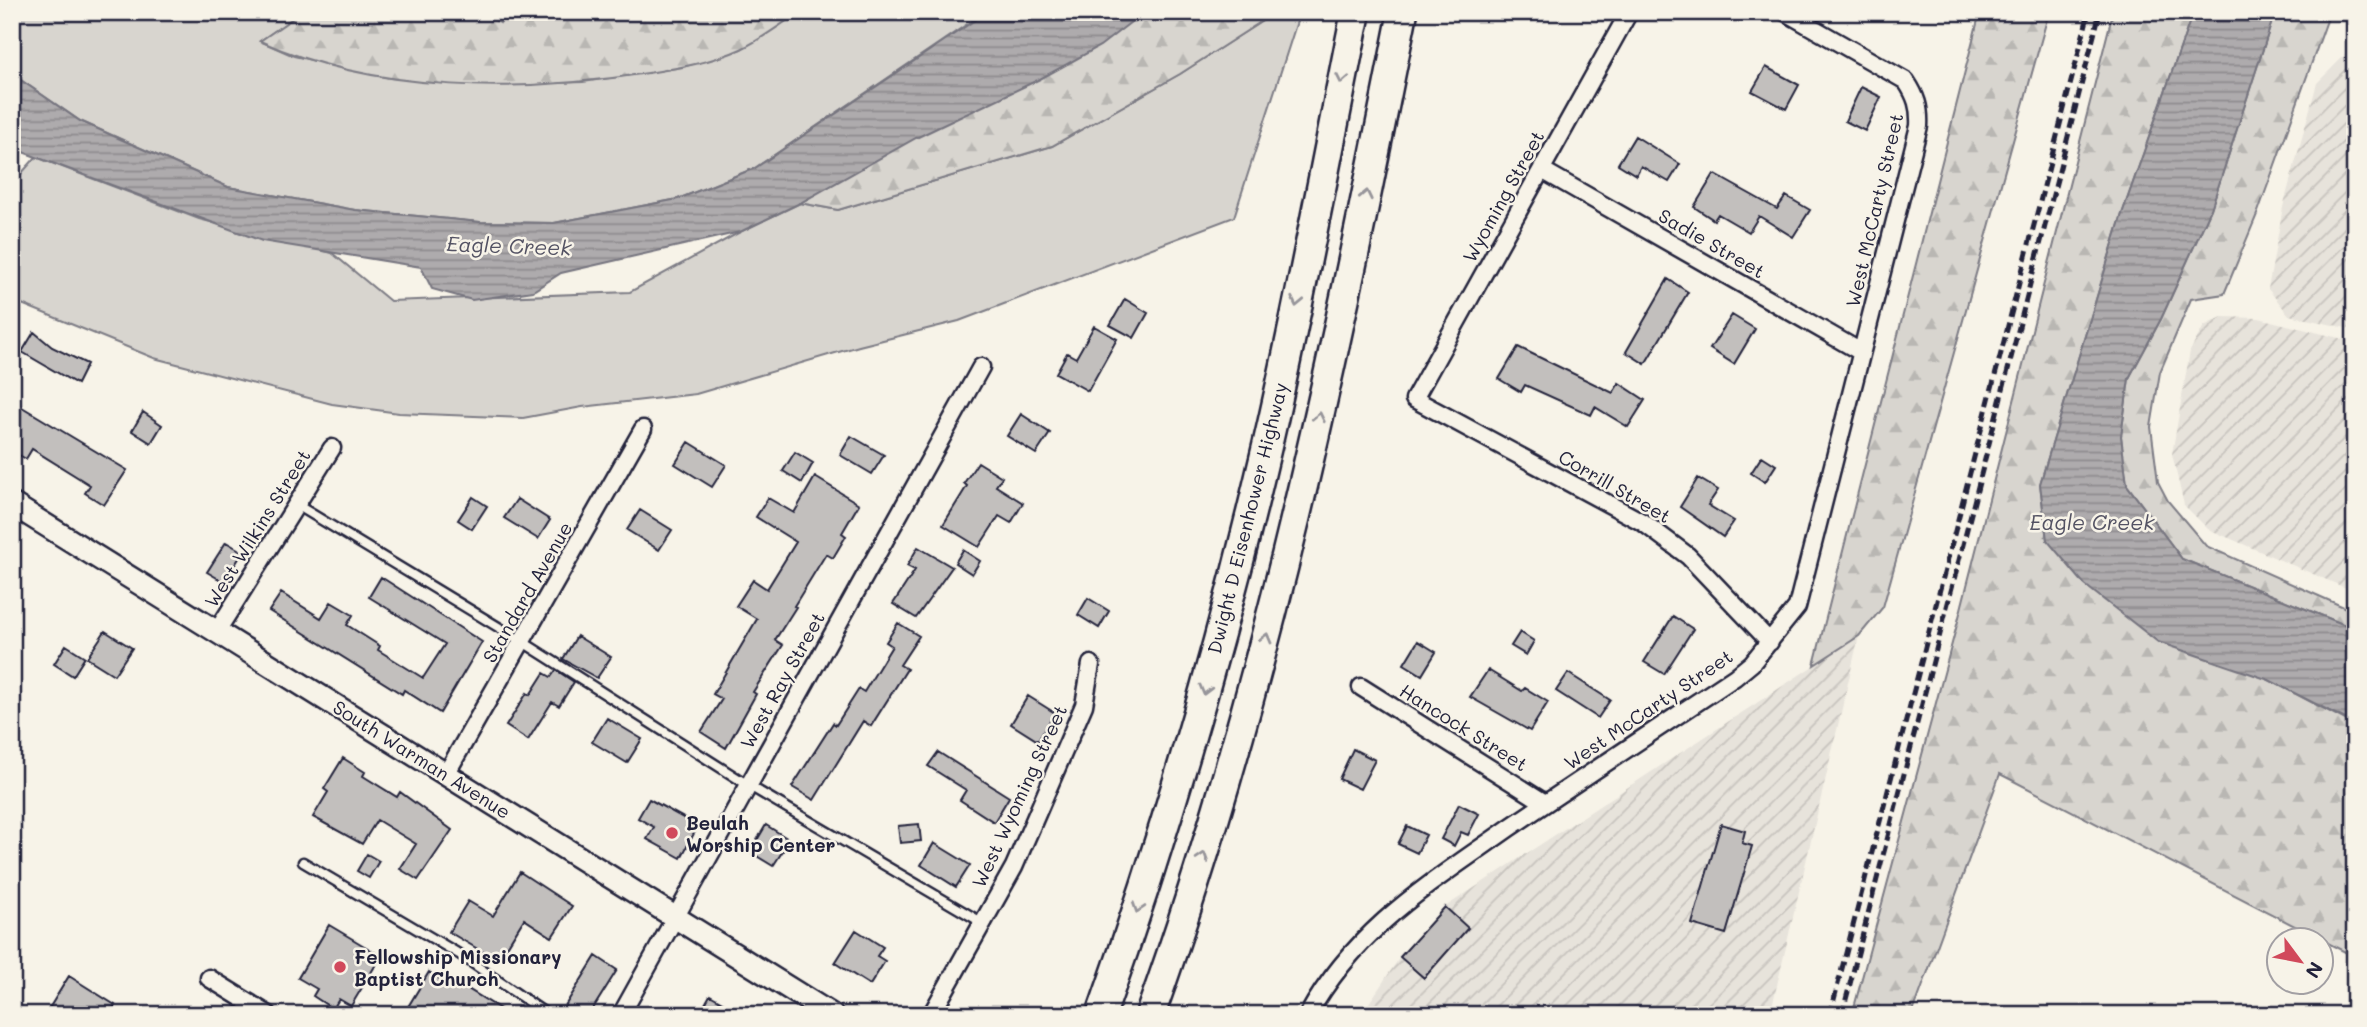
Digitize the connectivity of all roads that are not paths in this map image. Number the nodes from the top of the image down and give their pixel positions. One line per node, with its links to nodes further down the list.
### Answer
1 (1356, 12): 30 (highway, Dwight D Eisenhower Highway, one-way to 30)
2 (1403, 12): 31 (highway, one-way to 2)
3 (1629, 12): 5 (street, Wyoming Street)
4 (1786, 12): 6 (street, West McCarty Street)
5 (1542, 170): 6 (street, Sadie Street); 8 (street, Wyoming Street)
6 (1861, 352): 15 (street, West McCarty Street)
7 (981, 367): 19 (street, West Ray Street)
8 (1414, 399): 15 (street, Corrill Street)
9 (643, 429): 14 (street, Standard Avenue)
10 (332, 448): 12 (street, West Wilkins Street)
11 (12, 503): 13 (main road, South Warman Avenue)
12 (297, 505): 13 (street, West Wilkins Street); 14 (lane)
13 (217, 631): 18 (main road, South Warman Avenue)
14 (523, 642): 18 (street, Standard Avenue); 19 (lane)
15 (1770, 642): 20 (street, West McCarty Street)
16 (1091, 664): 23 (street, West Wyoming Street)
17 (1361, 687): 20 (street, Hancock Street)
18 (446, 774): 22 (main road, South Warman Avenue)
19 (748, 785): 22 (street, West Ray Street); 23 (lane)
20 (1545, 803): 32 (street, West McCarty Street)
21 (303, 862): 26 (lane)
22 (675, 917): 27 (street, West Ray Street); 28 (main road, South Warman Avenue)
23 (983, 923): 29 (street, West Wyoming Street)
24 (209, 978): 25 (street)
25 (269, 1015)
26 (548, 1015)
27 (621, 1015)
28 (832, 1015)
29 (931, 1015)
30 (1101, 1015)
31 (1150, 1015)
32 (1308, 1015)

